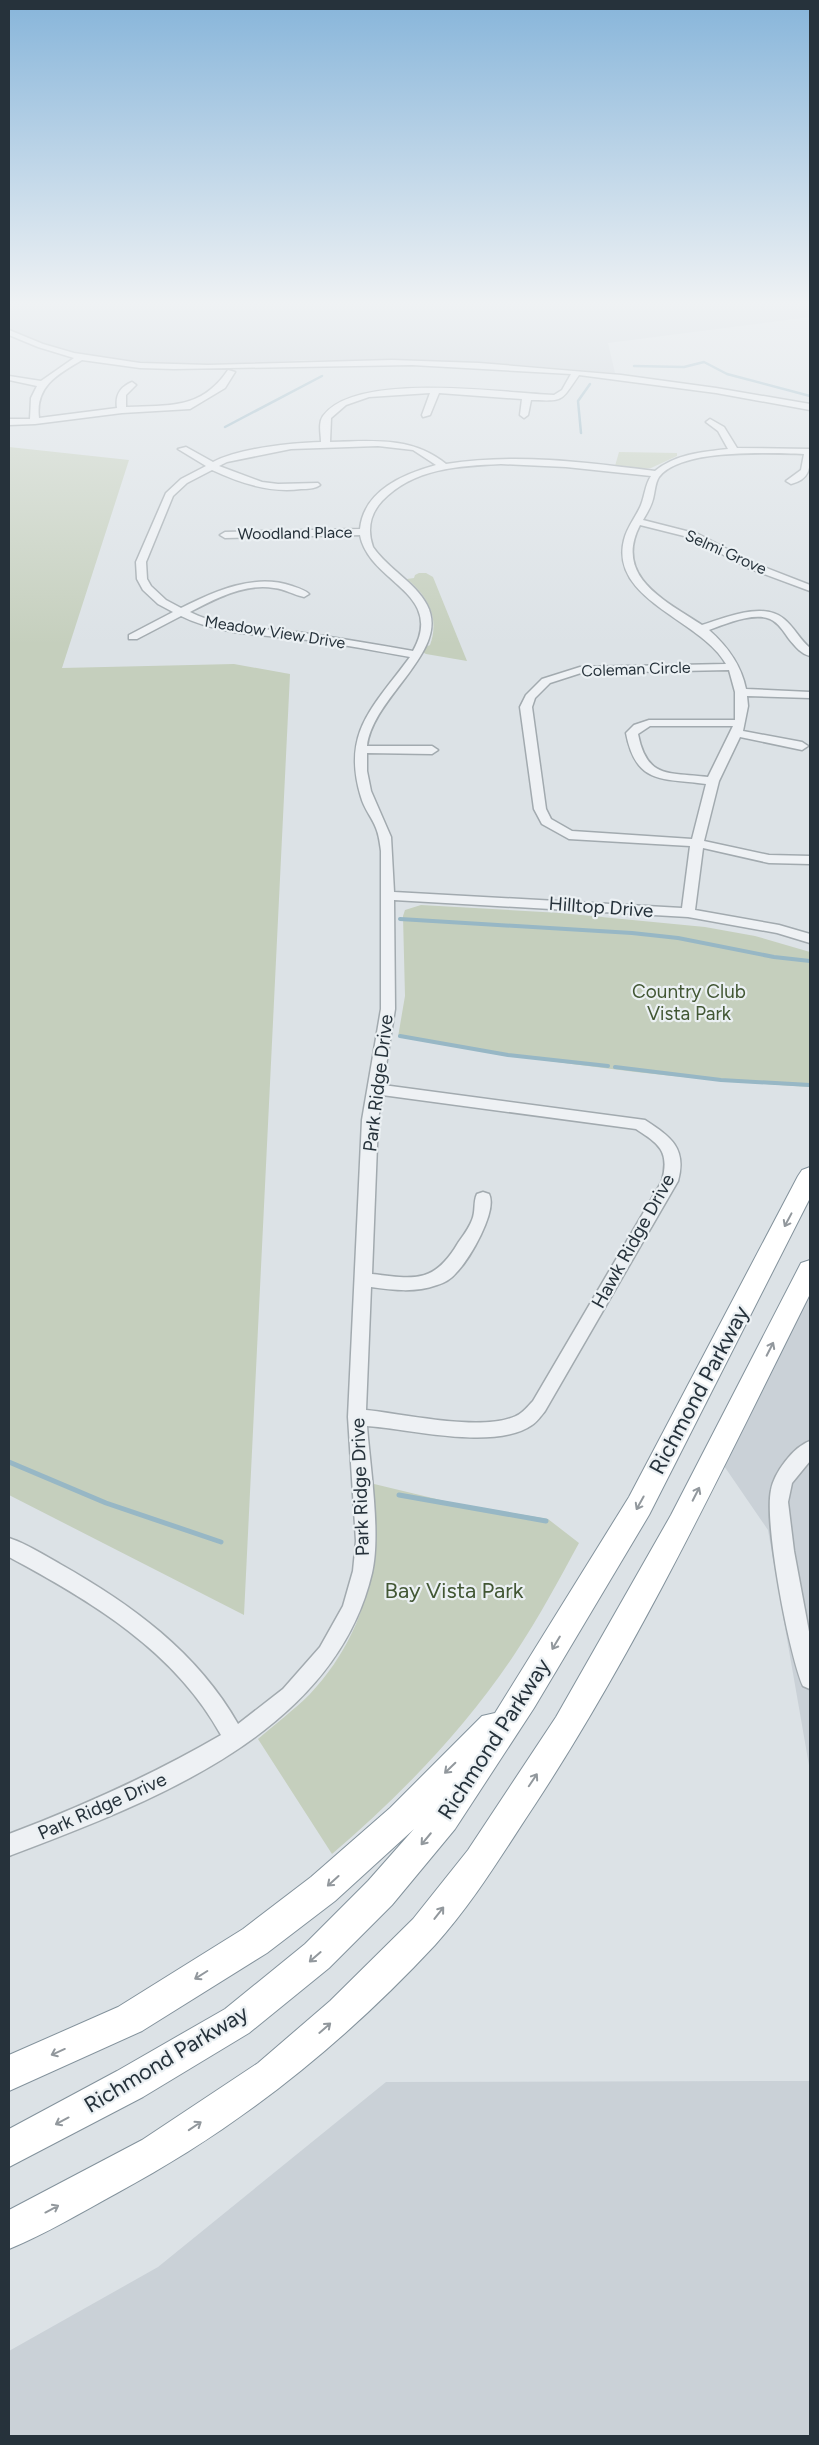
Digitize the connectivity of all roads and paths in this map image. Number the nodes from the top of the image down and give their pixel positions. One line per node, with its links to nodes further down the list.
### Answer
1 (35, 417): 4 (street)
2 (66, 417): 4 (street)
3 (327, 417): 7 (street)
4 (36, 421): 5 (street)
5 (9, 422)
6 (710, 422): 9 (street)
7 (326, 444): 11 (street, Meadow View Drive); 12 (street, Meadow View Drive)
8 (183, 449): 11 (street)
9 (733, 450): 10 (street); 13 (street)
10 (809, 452): 14 (street)
11 (210, 466): 15 (street); 21 (street, Meadow View Drive)
12 (444, 467): 13 (street); 17 (street)
13 (657, 474): 16 (street)
14 (791, 481)
15 (315, 485)
16 (639, 522): 19 (street, Selmi Grove); 22 (street)
17 (364, 532): 18 (street, Woodland Place); 25 (street, Park Ridge Drive)
18 (225, 535)
19 (810, 588)
20 (304, 594): 21 (street)
21 (182, 613): 23 (street); 25 (street, Meadow View Drive)
22 (700, 629): 24 (street); 26 (street)
23 (133, 637)
24 (810, 653)
25 (416, 655): 31 (street, Park Ridge Drive)
26 (733, 667): 27 (street); 34 (street, Coleman Circle)
27 (741, 692): 28 (street); 29 (street)
28 (810, 695)
29 (739, 728): 30 (street); 33 (street); 33 (street)
30 (802, 746)
31 (360, 749): 32 (street); 36 (street, Park Ridge Drive)
32 (432, 750)
33 (712, 781): 34 (street)
34 (697, 843): 35 (street); 37 (street)
35 (810, 860)
36 (388, 896): 37 (street, Hilltop Drive); 39 (street, Park Ridge Drive)
37 (688, 912): 38 (street, Hilltop Drive)
38 (810, 938)
39 (375, 1088): 43 (street, Park Ridge Drive); 44 (street, Hawk Ridge Drive)
40 (810, 1176): 48 (highway, Richmond Parkway, one-way to 48)
41 (484, 1198): 43 (street)
42 (810, 1270): 53 (highway, one-way to 42)
43 (363, 1280): 44 (street, Park Ridge Drive)
44 (357, 1417): 49 (street, Park Ridge Drive)
45 (810, 1450): 47 (street)
46 (9, 1547): 49 (street)
47 (810, 1679)
48 (523, 1698): 51 (highway, one-way to 51); 52 (highway, Richmond Parkway, one-way to 52)
49 (235, 1739): 50 (street, Park Ridge Drive)
50 (9, 1845)
51 (9, 2074)
52 (9, 2149)
53 (9, 2230)

